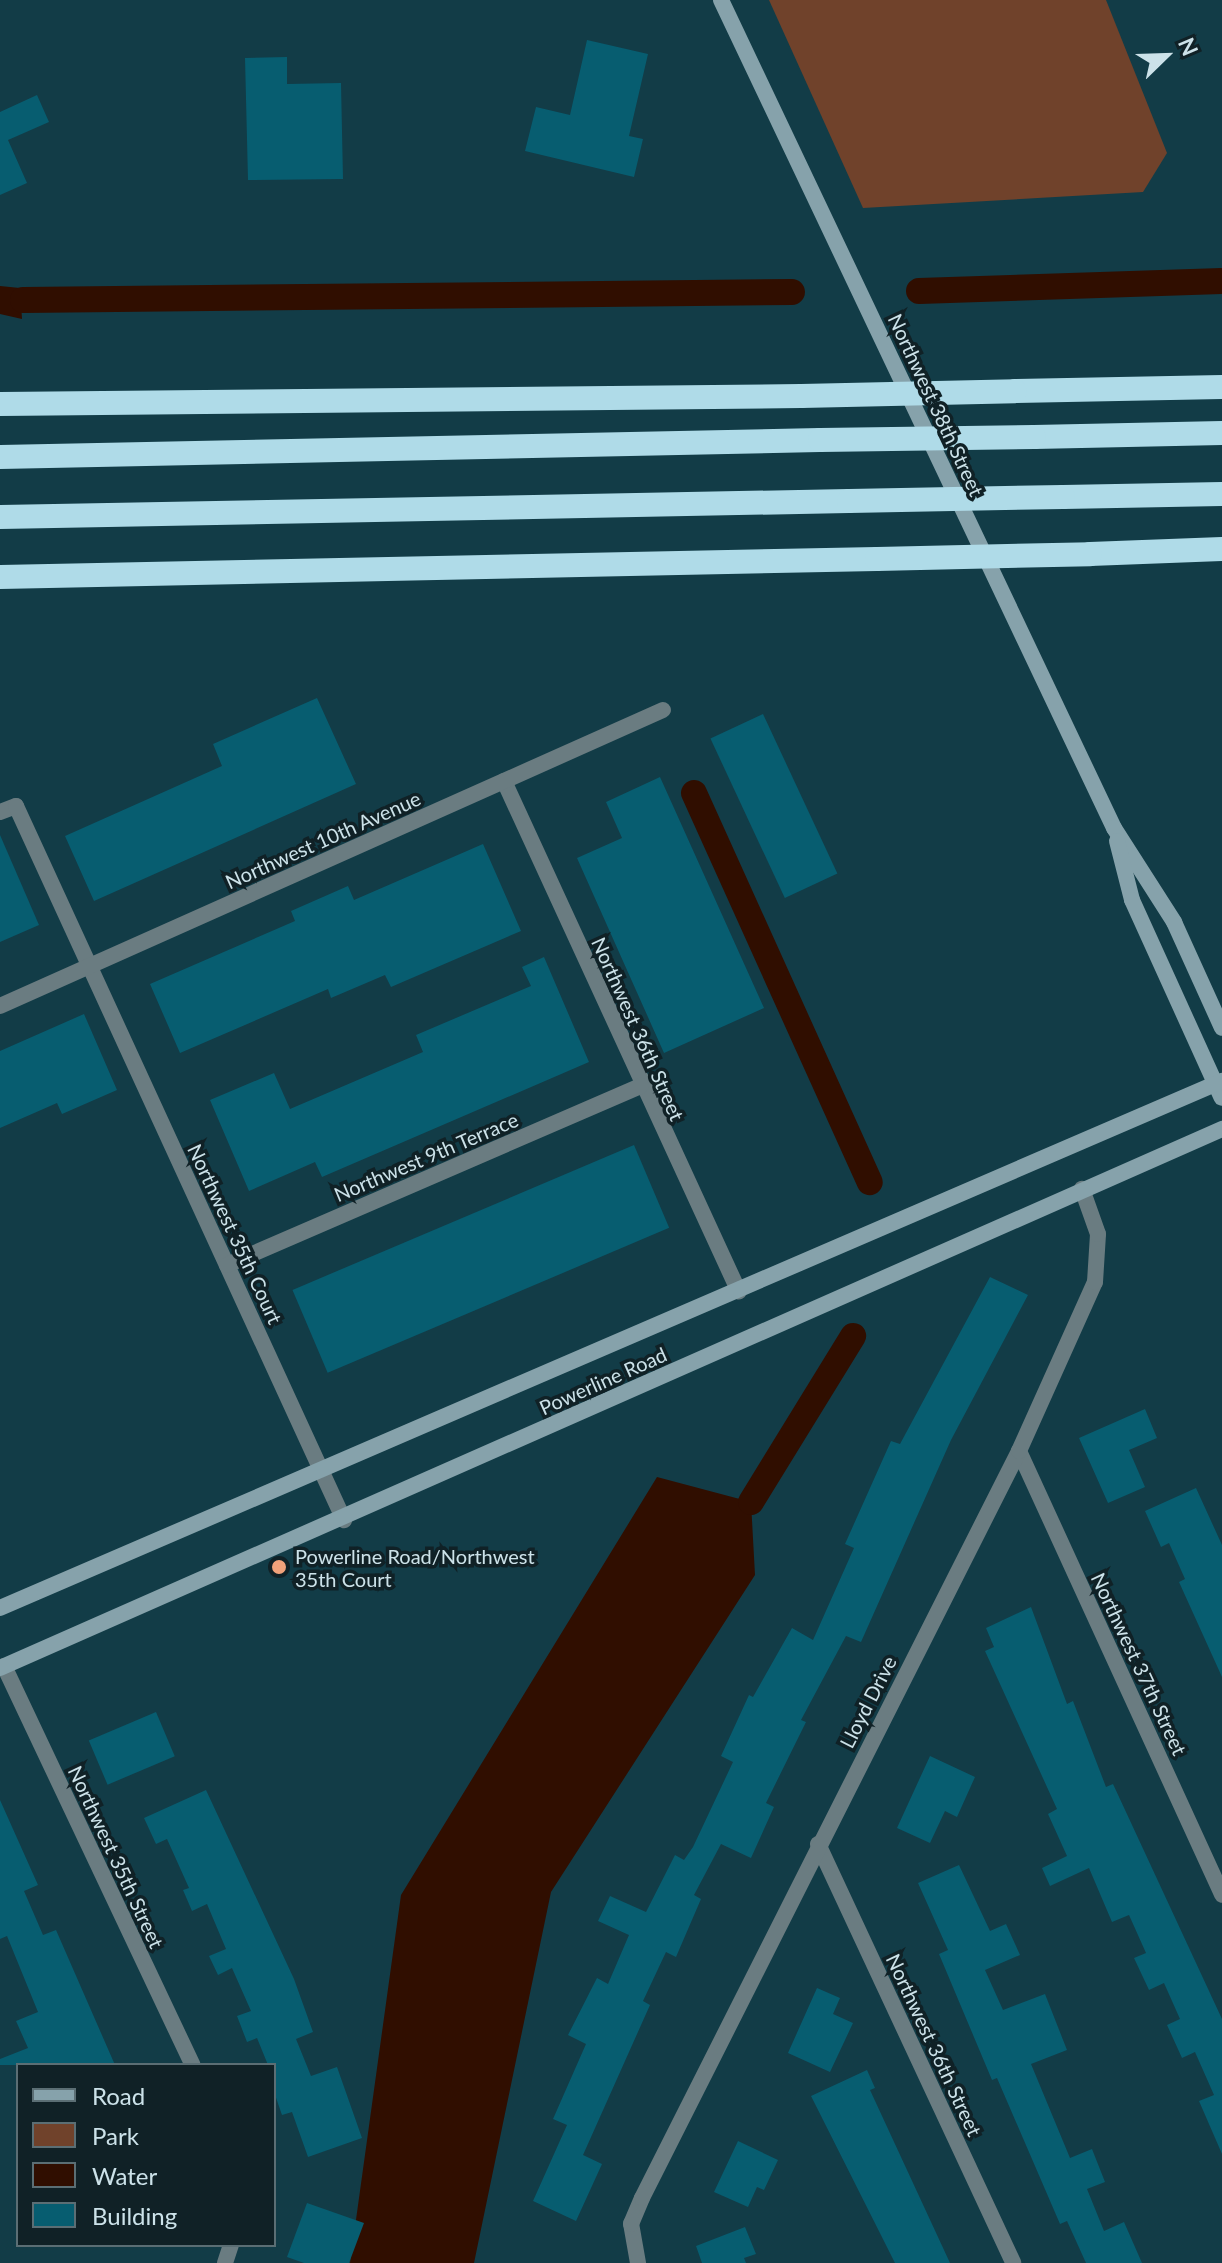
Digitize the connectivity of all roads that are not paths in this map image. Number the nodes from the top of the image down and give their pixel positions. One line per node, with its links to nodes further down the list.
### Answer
1 (721, 0): 15 (main road, Northwest 38th Street)
2 (1222, 387): 3 (highway, bridge)
3 (0, 404)
4 (1222, 433): 5 (highway, bridge)
5 (0, 457)
6 (1222, 494): 7 (highway, bridge)
7 (0, 517)
8 (1222, 549): 9 (highway, bridge)
9 (82, 575): 10 (highway); 11 (highway)
10 (0, 577)
11 (0, 590)
12 (663, 710): 13 (street, Northwest 10th Avenue)
13 (504, 781): 16 (street, Northwest 10th Avenue); 19 (street, Northwest 36th Street)
14 (0, 812): 16 (street, Northwest 35th Court)
15 (1114, 828): 18 (main road, Northwest 38th Street); 20 (main road, Northwest 38th Street)
16 (88, 967): 17 (street, Northwest 10th Avenue); 23 (street, Northwest 35th Court)
17 (0, 1006)
18 (1222, 1028)
19 (641, 1086): 23 (street, Northwest 9th Terrace); 24 (street, Northwest 36th Street)
20 (1220, 1088): 24 (main road, Powerline Road)
21 (1222, 1129): 22 (main road, Powerline Road)
22 (1082, 1189): 25 (street, Lloyd Drive); 27 (main road, Powerline Road)
23 (227, 1265): 26 (street, Northwest 35th Court)
24 (739, 1292): 26 (main road, Powerline Road)
25 (1019, 1451): 30 (street, Lloyd Drive); 31 (street, Northwest 37th Street)
26 (321, 1468): 27 (street, Northwest 35th Court); 28 (main road, Powerline Road)
27 (344, 1520): 29 (main road, Powerline Road)
28 (0, 1608)
29 (2, 1667): 32 (street, Northwest 35th Street)
30 (818, 1844): 33 (street, Lloyd Drive); 34 (street, Northwest 36th Street)
31 (1222, 1895)
32 (192, 2063)
33 (638, 2263)
34 (1013, 2263)

